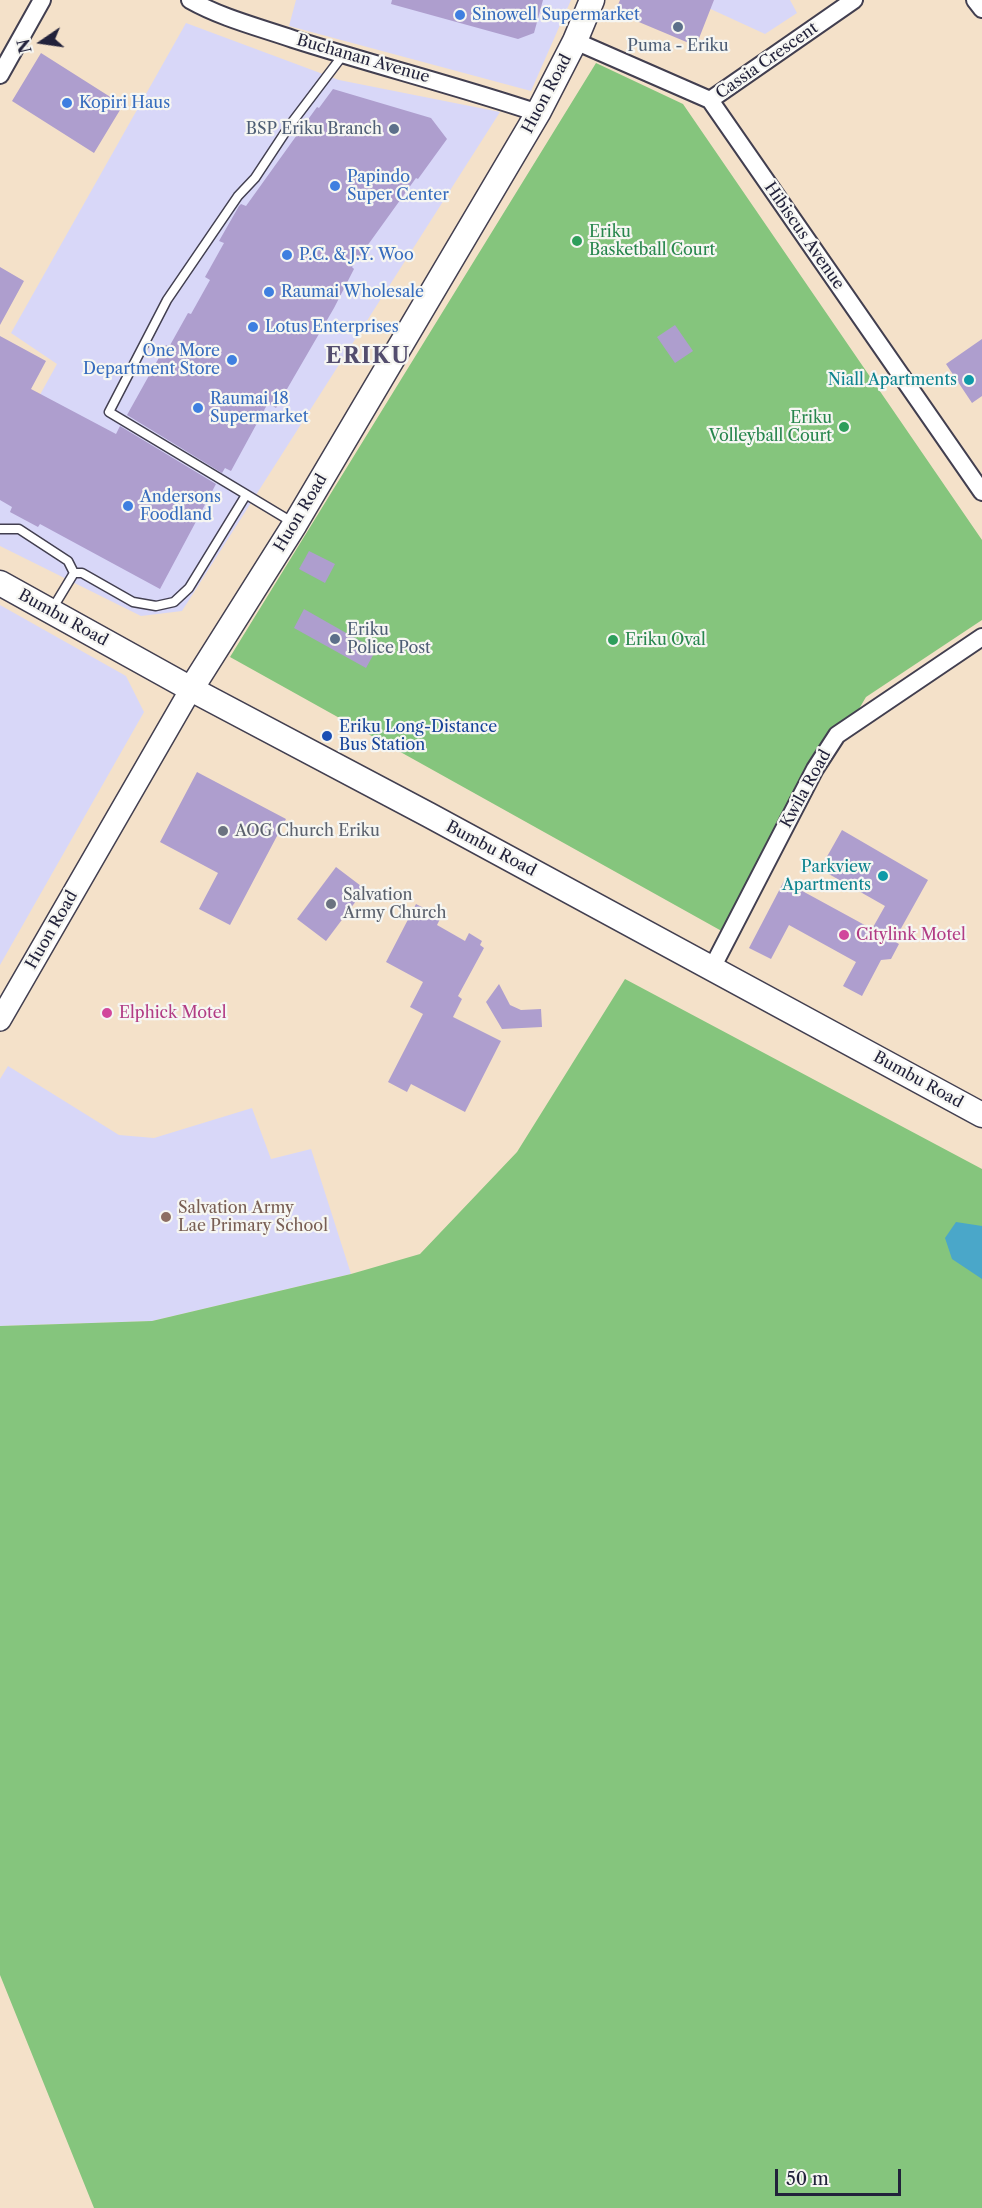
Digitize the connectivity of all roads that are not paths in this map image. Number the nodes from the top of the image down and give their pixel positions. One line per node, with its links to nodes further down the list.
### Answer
1 (42, 0): 9 (street)
2 (190, 0): 8 (street, Buchanan Avenue)
3 (592, 0): 7 (main road, Huon Road)
4 (854, 0): 10 (street, Cassia Crescent)
5 (975, 0): 6 (street)
6 (982, 9)
7 (575, 41): 10 (street); 11 (main road, Huon Road)
8 (343, 55): 11 (street, Buchanan Avenue); 13 (lane)
9 (0, 75)
10 (710, 100): 12 (street, Hibiscus Avenue)
11 (538, 113): 14 (main road, Huon Road)
12 (982, 492)
13 (246, 495): 14 (lane); 16 (lane)
14 (295, 524): 20 (main road, Huon Road)
15 (0, 529): 16 (lane)
16 (74, 573): 18 (lane)
17 (0, 583): 18 (main road, Bumbu Road)
18 (51, 611): 20 (main road, Bumbu Road)
19 (982, 637): 21 (street, Kwila Road)
20 (191, 689): 21 (main road, Bumbu Road); 22 (street, Huon Road)
21 (712, 968): 24 (main road, Bumbu Road)
22 (6, 998): 23 (street, Huon Road)
23 (0, 1020)
24 (982, 1115)

